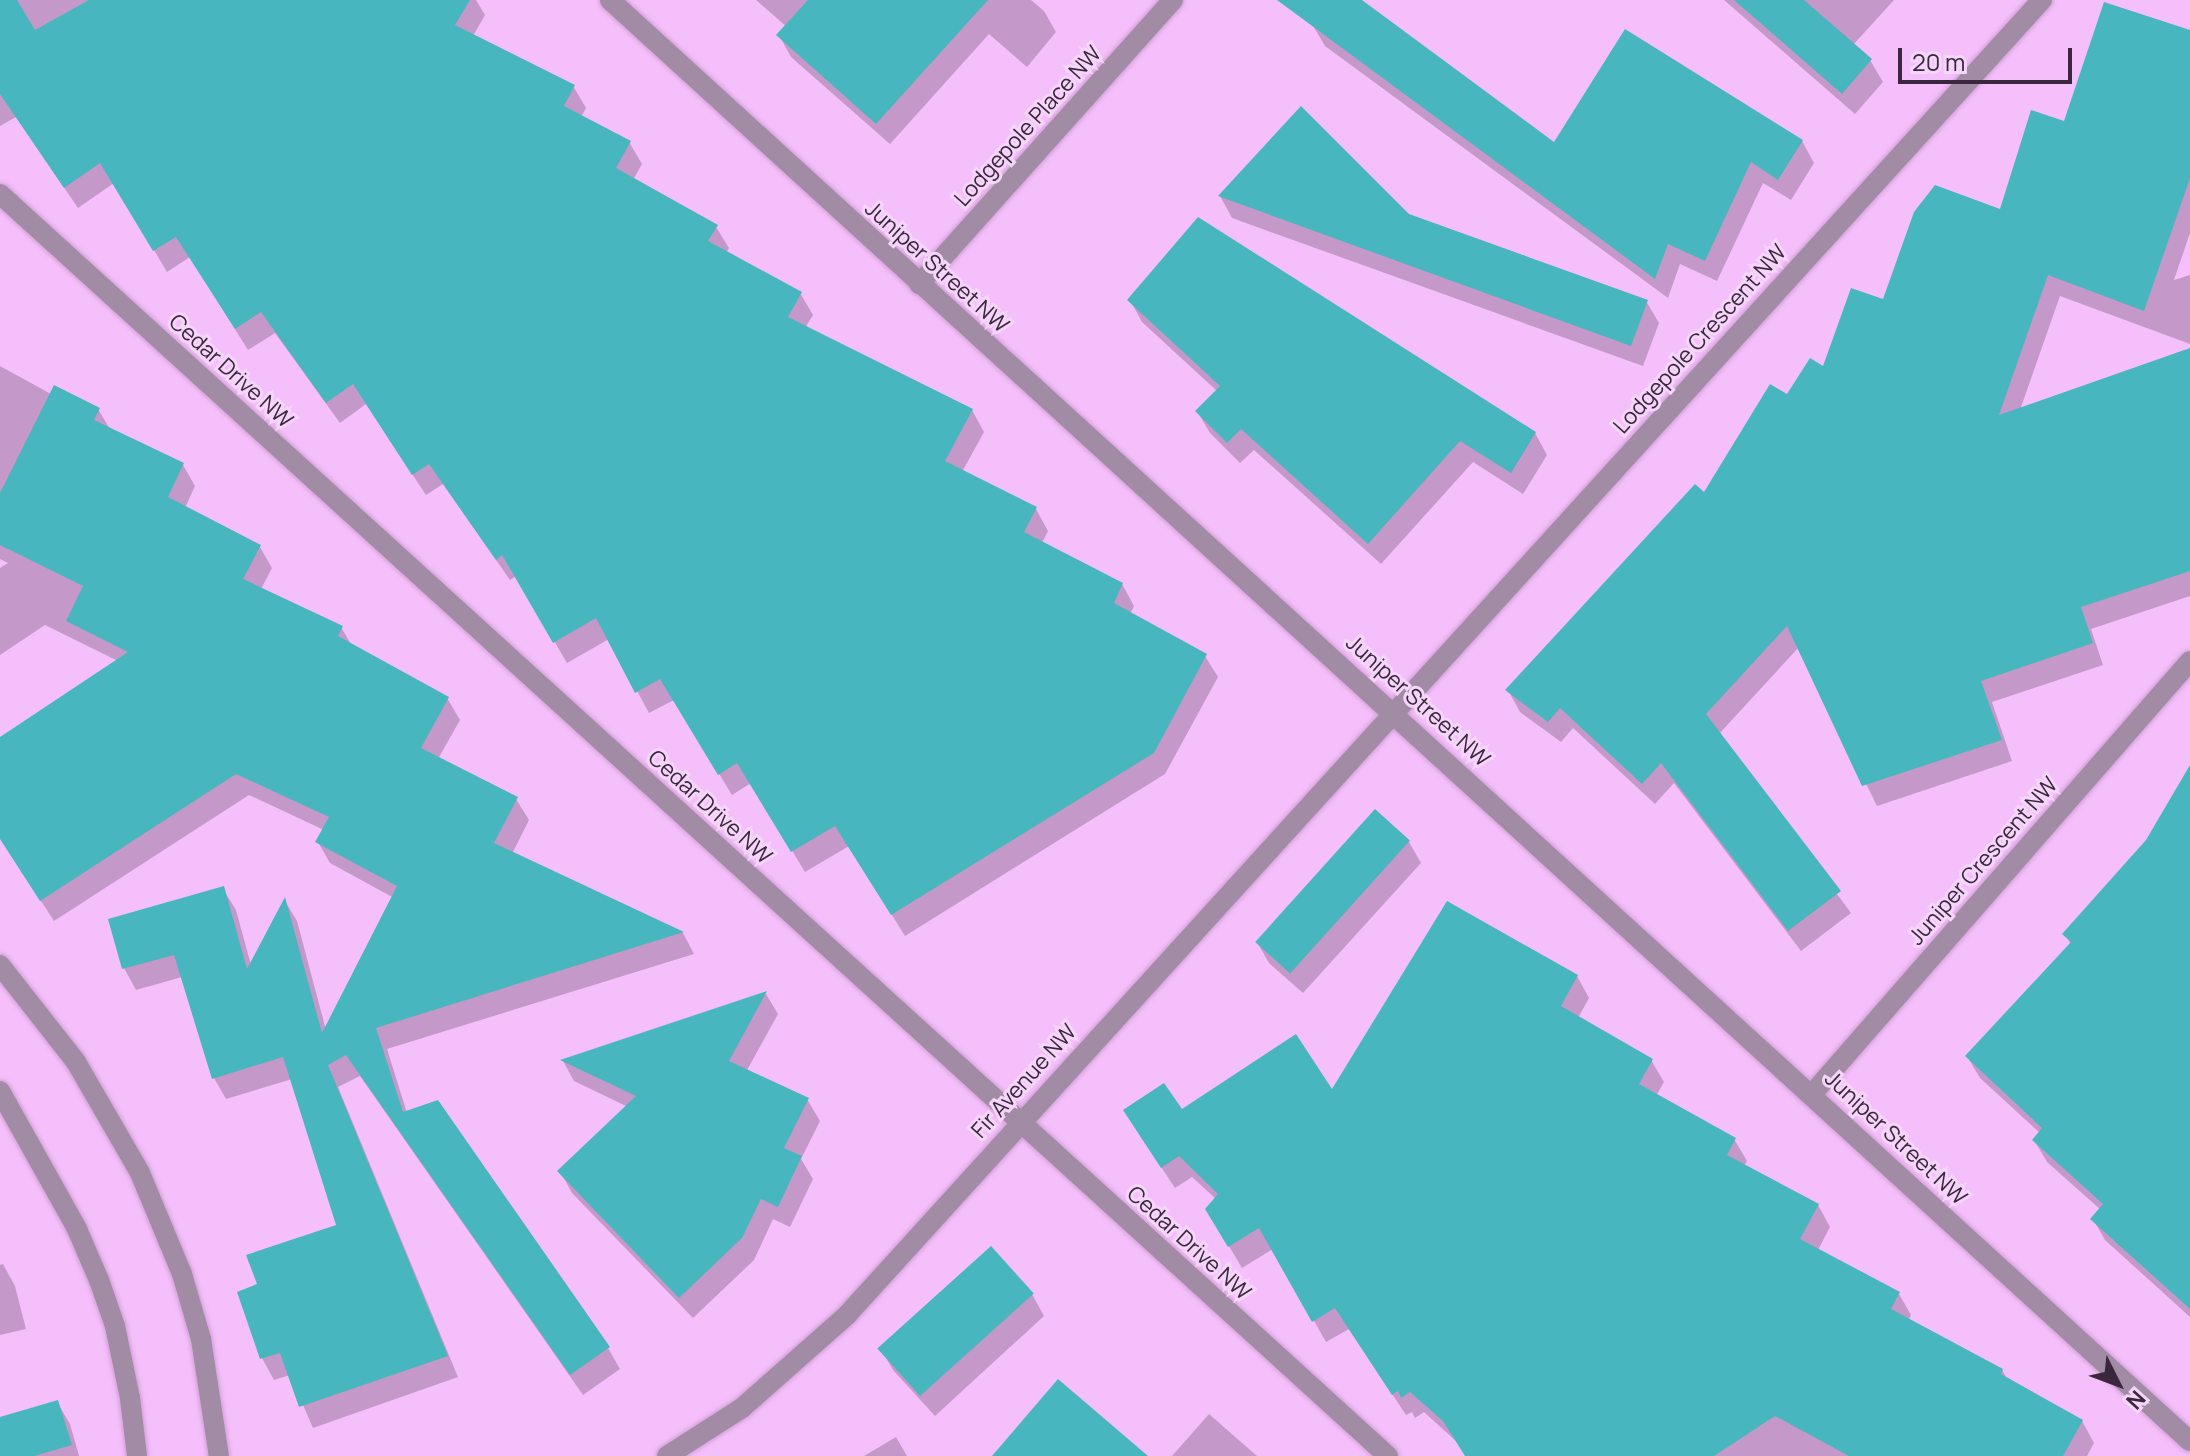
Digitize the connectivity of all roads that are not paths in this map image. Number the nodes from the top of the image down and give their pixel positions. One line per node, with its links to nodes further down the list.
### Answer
1 (610, 0): 5 (street, Juniper Street NW)
2 (1173, 0): 5 (street, Lodgepole Place NW)
3 (2042, 0): 7 (street, Lodgepole Crescent NW)
4 (0, 194): 11 (street, Cedar Drive NW)
5 (919, 284): 7 (street, Juniper Street NW)
6 (2190, 661): 10 (street, Juniper Crescent NW)
7 (1394, 711): 10 (street, Juniper Street NW); 11 (street, Fir Avenue NW)
8 (0, 965): 14 (street)
9 (0, 1091): 13 (street)
10 (1813, 1093): 12 (street, Juniper Street NW)
11 (1020, 1122): 15 (street, Fir Avenue NW); 16 (street, Cedar Drive NW)
12 (2190, 1441)
13 (137, 1456)
14 (219, 1456)
15 (667, 1456)
16 (1388, 1456)

